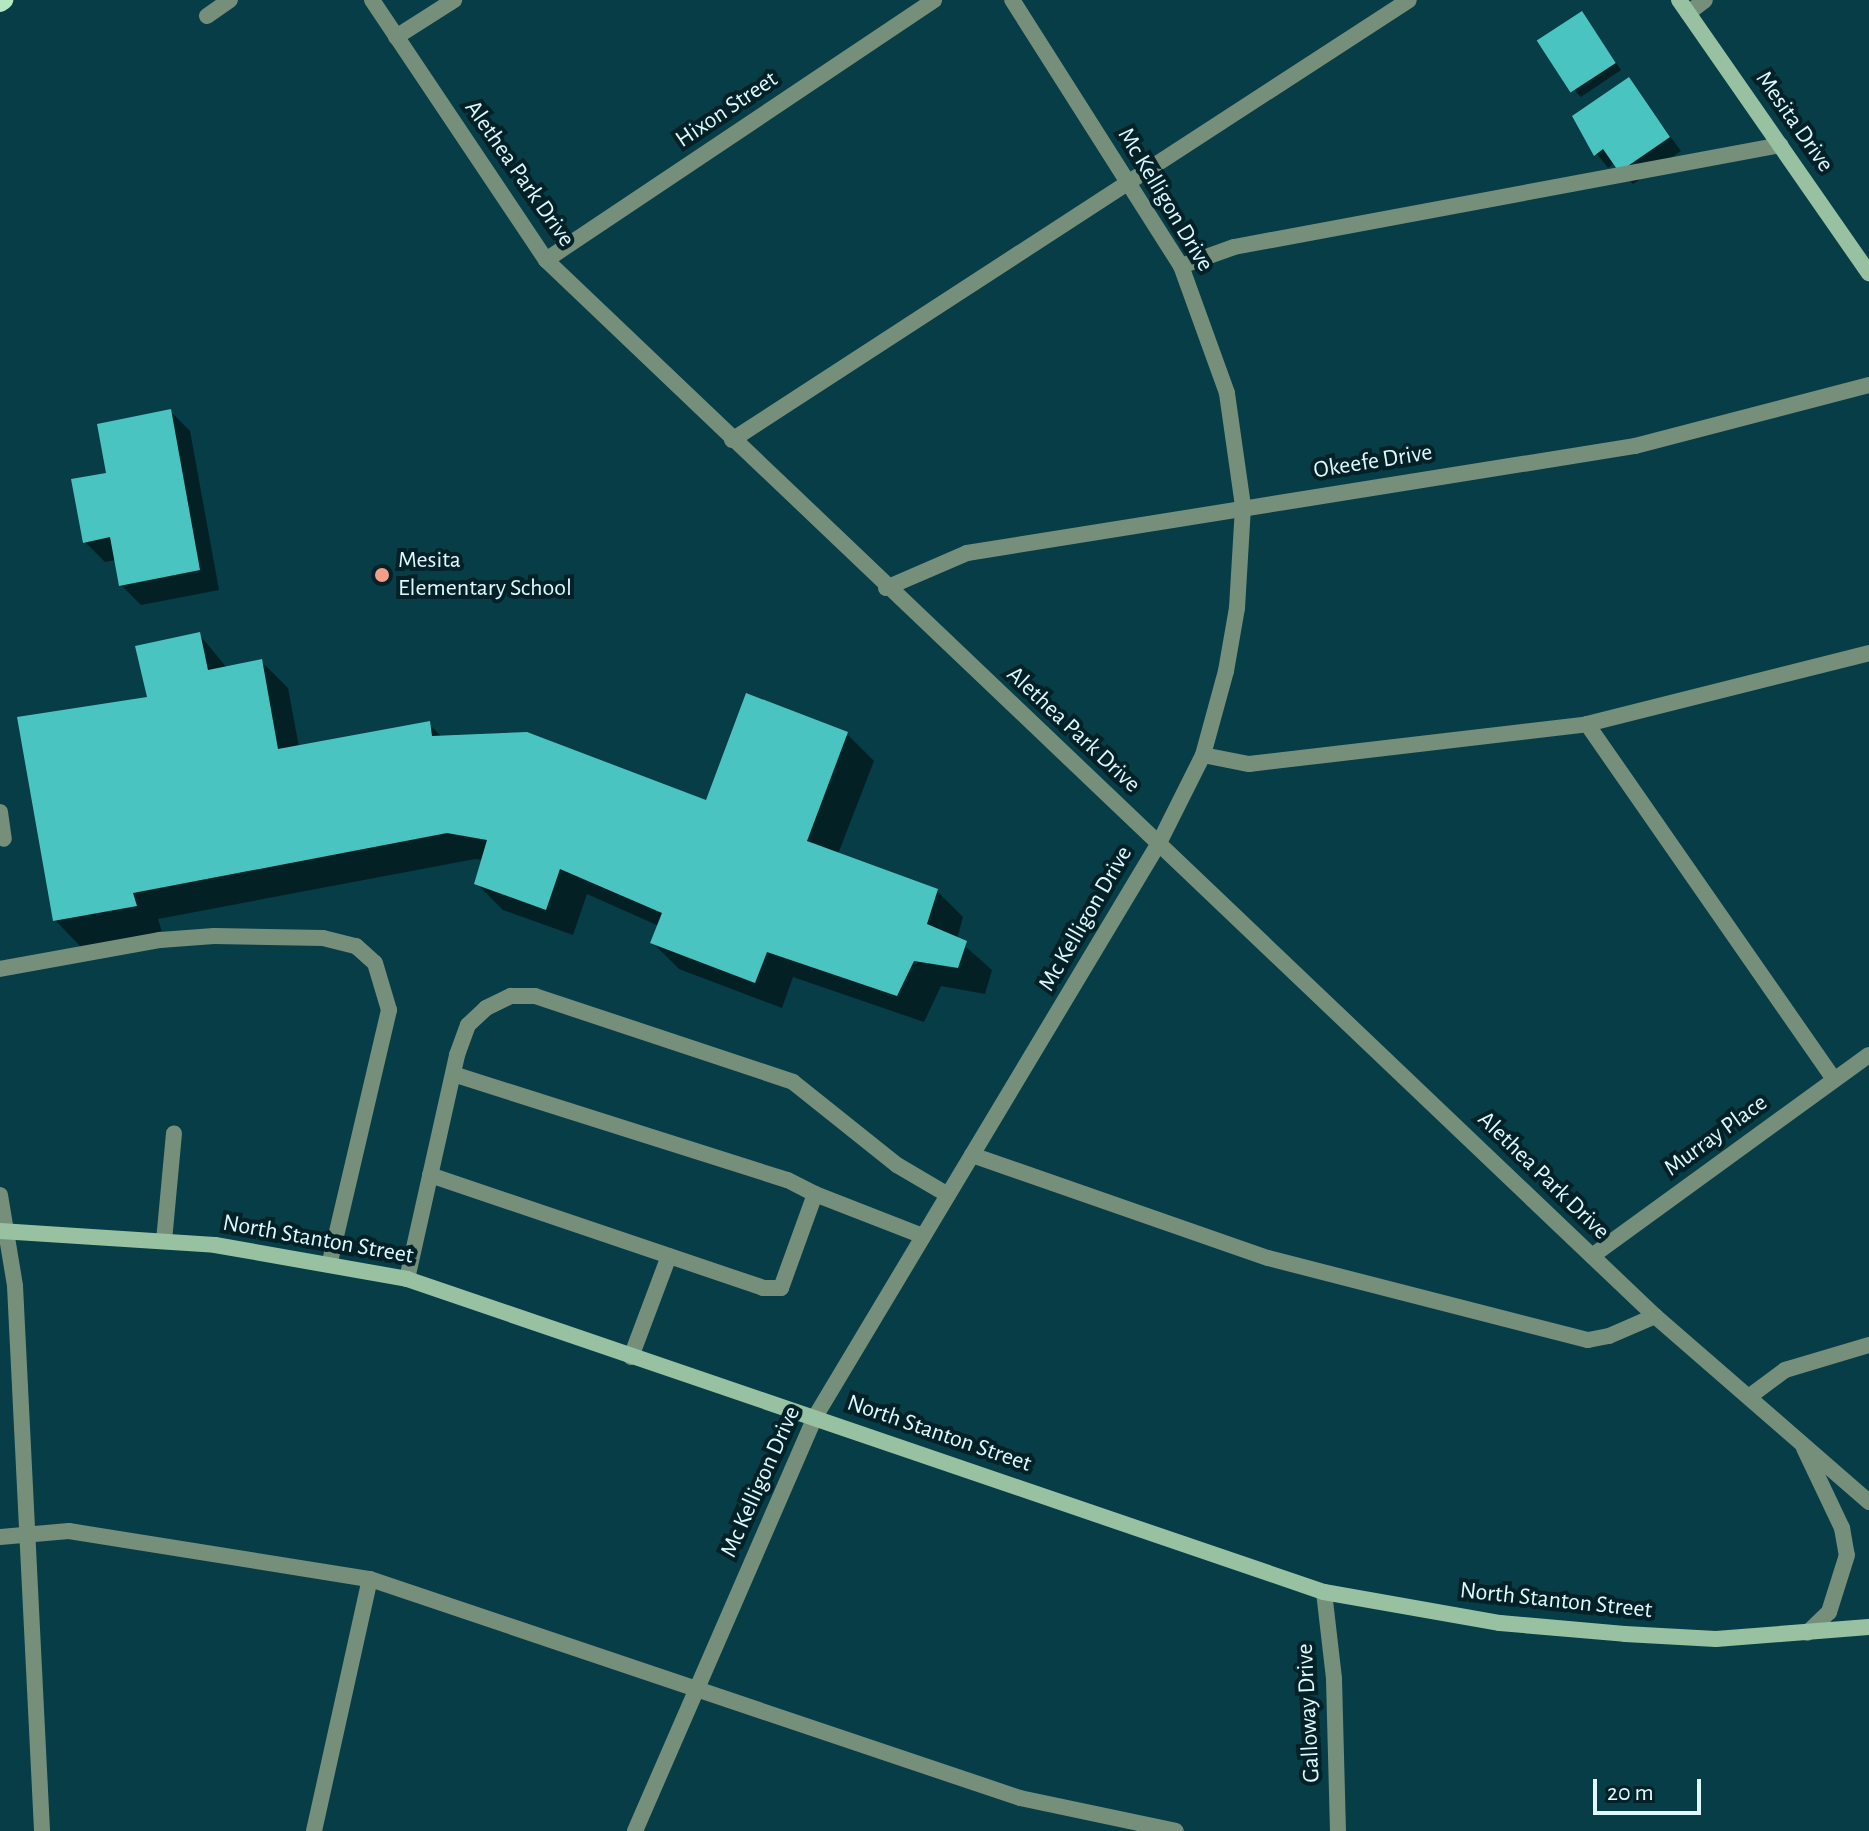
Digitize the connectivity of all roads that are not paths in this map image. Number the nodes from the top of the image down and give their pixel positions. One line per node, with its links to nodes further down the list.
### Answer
1 (230, 0): 9 (street)
2 (372, 0): 10 (street, Alethea Park Drive)
3 (454, 0): 10 (street)
4 (934, 0): 13 (street, Hixon Street)
5 (1012, 0): 12 (street, Mc Kelligon Drive)
6 (1409, 0): 12 (street)
7 (1705, 0): 8 (street)
8 (1684, 6): 11 (street, Mesita Drive)
9 (207, 16)
10 (396, 37): 13 (street, Alethea Park Drive)
11 (1781, 145): 14 (street); 15 (street, Mesita Drive)
12 (1130, 185): 14 (street, Mc Kelligon Drive); 17 (street)
13 (546, 260): 17 (street, Alethea Park Drive)
14 (1181, 266): 18 (street, Mc Kelligon Drive)
15 (1869, 273)
16 (1869, 385): 18 (street, Okeefe Drive)
17 (732, 440): 19 (street, Alethea Park Drive)
18 (1243, 506): 19 (street, Okeefe Drive); 22 (street, Mc Kelligon Drive)
19 (886, 588): 25 (street, Alethea Park Drive)
20 (1869, 653): 21 (street)
21 (1587, 724): 22 (street); 29 (street)
22 (1203, 755): 25 (street, Mc Kelligon Drive)
23 (0, 812): 24 (street)
24 (4, 839)
25 (1159, 843): 31 (street, Mc Kelligon Drive); 40 (street, Alethea Park Drive)
26 (0, 969): 41 (street)
27 (1869, 1055): 29 (street, Murray Place)
28 (453, 1074): 32 (street); 33 (street); 35 (street)
29 (1834, 1080): 40 (street, Murray Place)
30 (174, 1133): 38 (street)
31 (972, 1155): 35 (street, Mc Kelligon Drive); 43 (street)
32 (430, 1175): 39 (street); 42 (street)
33 (815, 1194): 37 (street); 39 (street)
34 (0, 1195): 36 (street)
35 (948, 1195): 37 (street, Mc Kelligon Drive)
36 (3, 1230): 38 (street, North Stanton Street); 50 (street)
37 (923, 1236): 47 (street, Mc Kelligon Drive)
38 (164, 1241): 41 (street, North Stanton Street)
39 (669, 1256): 45 (street)
40 (1592, 1256): 43 (street, Alethea Park Drive)
41 (330, 1262): 42 (street, North Stanton Street)
42 (407, 1279): 45 (street, North Stanton Street)
43 (1655, 1316): 46 (street, Alethea Park Drive)
44 (1869, 1345): 46 (street)
45 (631, 1357): 47 (street, North Stanton Street)
46 (1750, 1396): 48 (street, Alethea Park Drive)
47 (815, 1417): 53 (street, North Stanton Street); 56 (street, Mc Kelligon Drive)
48 (1802, 1442): 49 (street, Alethea Park Drive); 55 (street, Alethea Park Drive)
49 (1869, 1502)
50 (25, 1534): 51 (street); 52 (street); 57 (street)
51 (0, 1537)
52 (370, 1579): 56 (street); 58 (street)
53 (1324, 1592): 55 (street, North Stanton Street); 61 (street, Galloway Drive)
54 (1869, 1627): 55 (street, North Stanton Street)
55 (1807, 1633)
56 (696, 1690): 59 (street, Mc Kelligon Drive); 60 (street)
57 (42, 1831)
58 (314, 1831)
59 (635, 1831)
60 (1176, 1831)
61 (1338, 1831)

